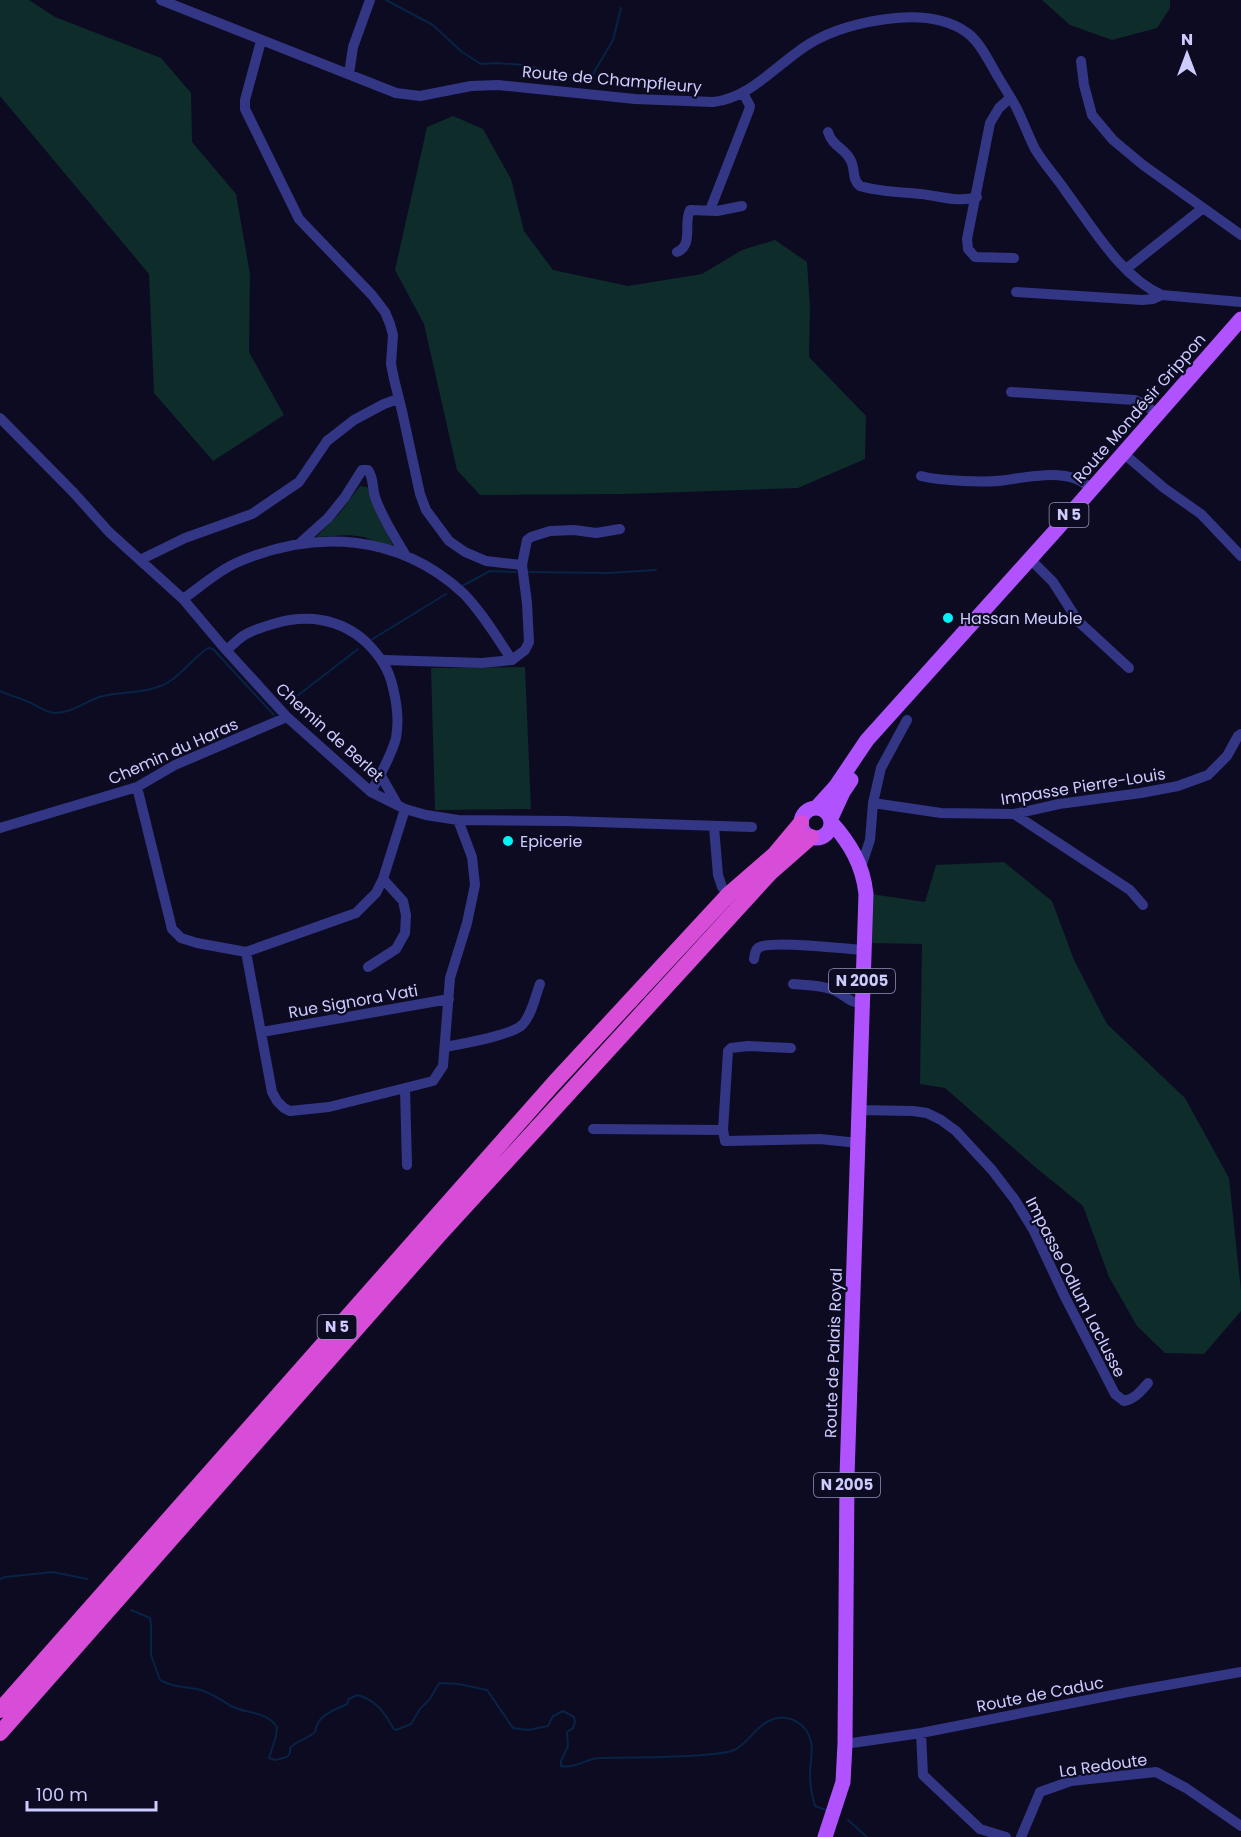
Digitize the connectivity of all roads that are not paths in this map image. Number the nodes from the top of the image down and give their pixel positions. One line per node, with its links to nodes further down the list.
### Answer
1 (161, 0): 3 (street, Route de Champfleury)
2 (369, 0): 5 (street)
3 (261, 41): 5 (street, Route de Champfleury); 22 (street)
4 (1081, 61): 11 (street)
5 (349, 74): 6 (street, Route de Champfleury)
6 (743, 93): 7 (street, Route de Champfleury); 12 (street)
7 (1011, 98): 9 (street); 16 (street, Route de Champfleury)
8 (828, 132): 9 (street)
9 (976, 196): 15 (street)
10 (742, 206): 12 (street)
11 (1203, 208): 13 (street); 16 (street)
12 (710, 210): 14 (street)
13 (1241, 235)
14 (677, 252)
15 (1014, 258)
16 (1126, 269): 18 (street, Route de Champfleury)
17 (1016, 292): 18 (street)
18 (1162, 295): 19 (street, Route de Champfleury)
19 (1241, 302)
20 (1241, 319): 23 (main road, Route Mondésir Grippon / N 5)
21 (1011, 392): 23 (street)
22 (398, 399): 33 (street); 34 (street)
23 (1157, 414): 25 (main road, Route Mondésir Grippon / N 5)
24 (0, 418): 33 (street, Chemin de Berlet)
25 (1123, 453): 27 (main road, Route Mondésir Grippon / N 5); 31 (street)
26 (921, 476): 27 (street)
27 (1092, 489): 32 (main road, Route Mondésir Grippon / N 5)
28 (620, 529): 34 (street)
29 (299, 544): 30 (street); 30 (street); 35 (street)
30 (406, 556): 38 (street)
31 (1241, 556)
32 (1030, 559): 39 (street); 40 (main road, Route Mondésir Grippon / N 5)
33 (140, 560): 35 (street, Chemin de Berlet)
34 (522, 565): 38 (street)
35 (183, 599): 36 (street, Chemin de Berlet)
36 (226, 650): 37 (street); 41 (street, Chemin de Berlet)
37 (384, 660): 38 (street); 43 (street)
38 (512, 660)
39 (1129, 668)
40 (901, 715): 46 (street); 48 (main road, Route Mondésir Grippon / N 5); 51 (main road, Route Mondésir Grippon / N 5)
41 (287, 717): 44 (street, Chemin du Haras); 45 (street, Chemin de Berlet)
42 (1241, 734): 49 (street, Impasse Pierre-Louis)
43 (380, 774): 45 (street); 47 (street)
44 (137, 787): 54 (street, Chemin du Haras); 63 (street)
45 (371, 792): 47 (street, Chemin de Berlet)
46 (873, 803): 49 (street, Impasse Pierre-Louis); 57 (street)
47 (401, 807): 50 (street, Chemin de Berlet); 59 (street)
48 (816, 808): 51 (main road); 52 (main road, N 5)
49 (1014, 814): 61 (street)
50 (458, 820): 53 (street, Chemin de Berlet); 68 (street)
51 (831, 820): 56 (main road, N 5); 57 (main road, Route de Palais Royal / N 2005)
52 (801, 823): 56 (main road); 60 (highway, N 5)
53 (714, 827): 55 (street, Chemin de Berlet); 60 (street)
54 (0, 828)
55 (752, 828)
56 (817, 837): 57 (main road); 58 (highway, N 5)
57 (861, 867): 62 (main road, Route de Palais Royal / N 2005)
58 (767, 876): 60 (highway); 82 (highway, N 5)
59 (383, 879): 63 (street); 65 (street)
60 (729, 894): 81 (highway, N 5)
61 (1143, 905)
62 (864, 950): 64 (street); 69 (main road, Route de Palais Royal / N 2005)
63 (246, 952): 70 (street)
64 (754, 959)
65 (368, 967)
66 (540, 984): 71 (street)
67 (793, 984): 69 (street)
68 (449, 999): 70 (street, Rue Signora Vati); 71 (street)
69 (862, 1003): 74 (main road, Route de Palais Royal / N 2005)
70 (262, 1032): 73 (street)
71 (445, 1047): 73 (street)
72 (791, 1048): 76 (street)
73 (405, 1089): 78 (street)
74 (858, 1110): 77 (main road, Route de Palais Royal / N 2005); 79 (street, Impasse Odlum Laclusse)
75 (593, 1129): 76 (street)
76 (724, 1135): 77 (street)
77 (858, 1143): 84 (main road, Route de Palais Royal / N 2005)
78 (407, 1165)
79 (1148, 1383)
80 (1241, 1672): 83 (street, Route de Caduc)
81 (0, 1710)
82 (0, 1732)
83 (921, 1733): 84 (street, Route de Caduc); 87 (street)
84 (845, 1744): 86 (main road, Route de Palais Royal / N 2005)
85 (1241, 1826): 88 (street, La Redoute)
86 (825, 1837)
87 (1006, 1837)
88 (1021, 1837)

